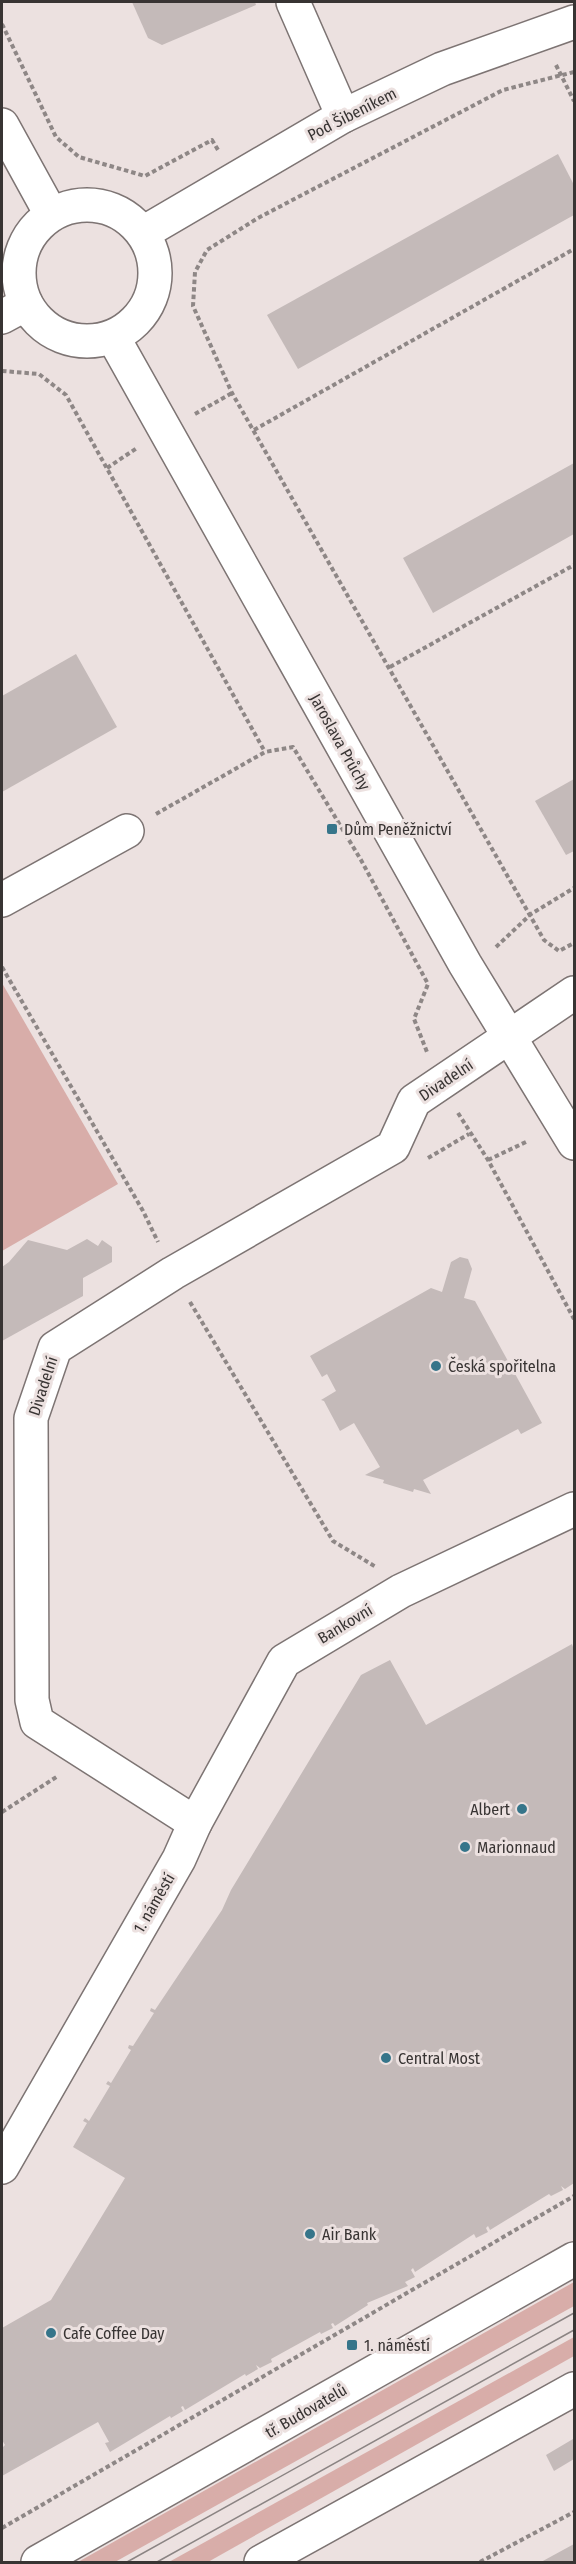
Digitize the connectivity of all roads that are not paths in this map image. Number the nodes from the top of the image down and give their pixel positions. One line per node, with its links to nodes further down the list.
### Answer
1 (294, 2): 3 (street)
2 (574, 22): 3 (street, Pod Šibeníkem)
3 (343, 116): 6 (street, Pod Šibeníkem)
4 (2, 125): 5 (street)
5 (51, 214): 6 (street); 7 (street)
6 (143, 233): 8 (street)
7 (14, 311): 8 (street)
8 (113, 337): 12 (street, Jaroslava Průchy)
9 (127, 831): 10 (street)
10 (2, 900)
11 (574, 993): 12 (street, Divadelní)
12 (509, 1038): 13 (street, Jaroslava Průchy); 15 (street, Divadelní)
13 (574, 1143)
14 (574, 1509): 15 (street, Bankovní)
15 (195, 1823): 16 (street, 1. náměstí)
16 (2, 2167)
17 (574, 2259): 19 (street, tř. Budovatelů)
18 (574, 2389): 20 (street)
19 (38, 2562)
20 (261, 2562)

